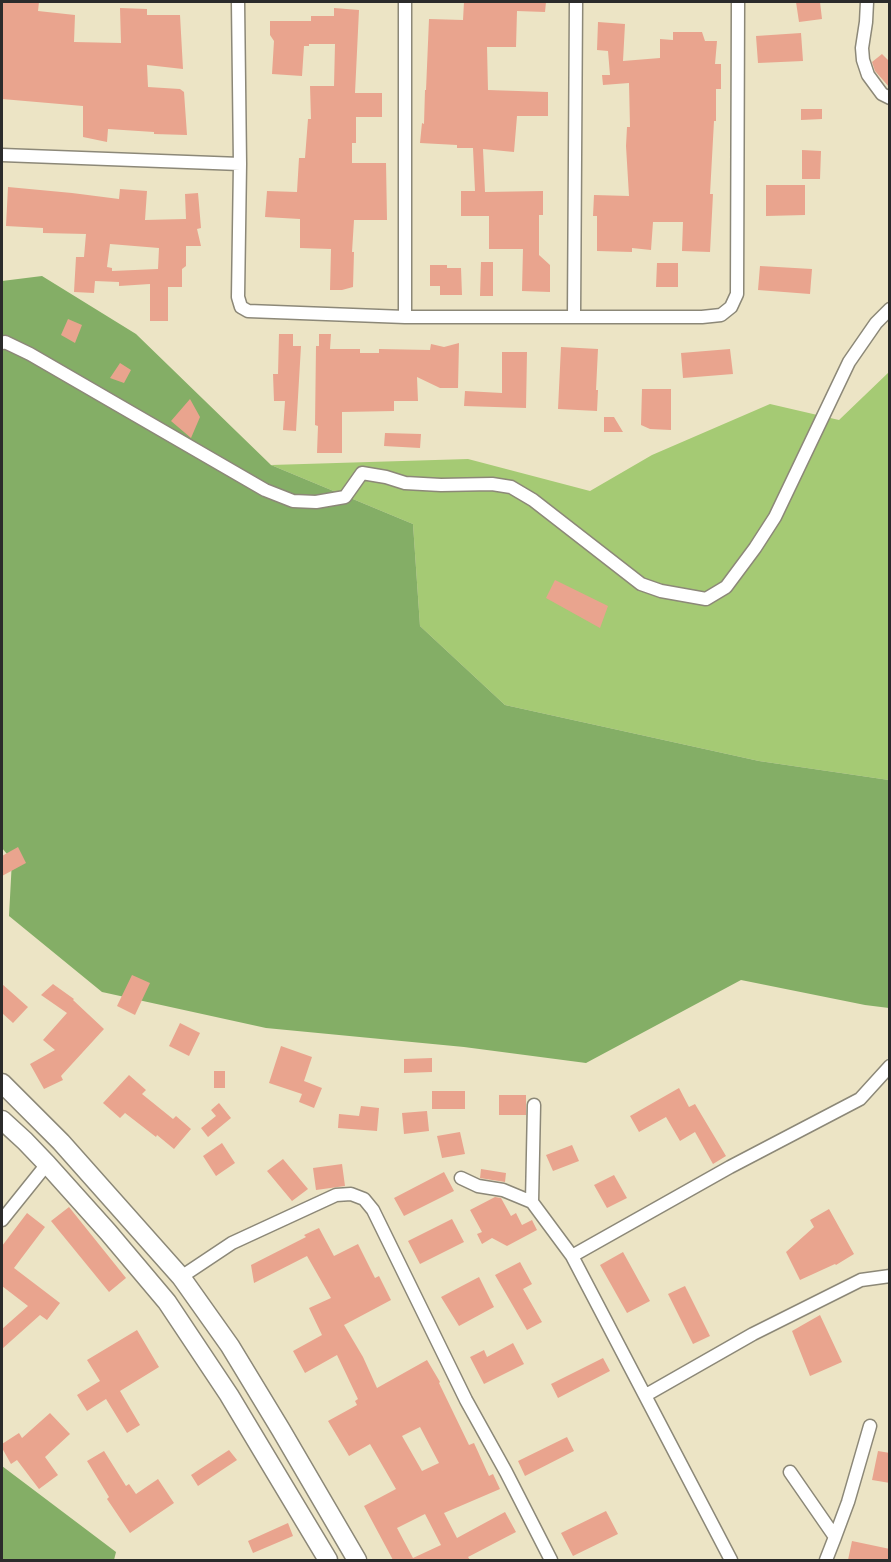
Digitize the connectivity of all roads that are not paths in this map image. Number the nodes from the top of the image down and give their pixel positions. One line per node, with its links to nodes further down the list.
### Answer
1 (238, 2): 8 (street)
2 (405, 2): 11 (street)
3 (576, 2): 10 (street)
4 (738, 2): 10 (street)
5 (867, 2): 6 (street)
6 (890, 98)
7 (2, 155): 8 (street)
8 (240, 164): 11 (street)
9 (890, 309): 12 (street)
10 (574, 316): 11 (street)
11 (405, 317)
12 (2, 343)
13 (890, 1066): 21 (street)
14 (2, 1083): 23 (street)
15 (534, 1105): 19 (street)
16 (2, 1120): 17 (street)
17 (47, 1164): 20 (street); 28 (street)
18 (461, 1178): 19 (street)
19 (532, 1202): 21 (street)
20 (2, 1220)
21 (572, 1256): 24 (street)
22 (890, 1276): 24 (street)
23 (181, 1277): 29 (street); 30 (street)
24 (646, 1395): 31 (street)
25 (870, 1426): 27 (street)
26 (790, 1472): 27 (street)
27 (836, 1537): 32 (street)
28 (328, 1560)
29 (357, 1560)
30 (551, 1560)
31 (731, 1560)
32 (826, 1560)

